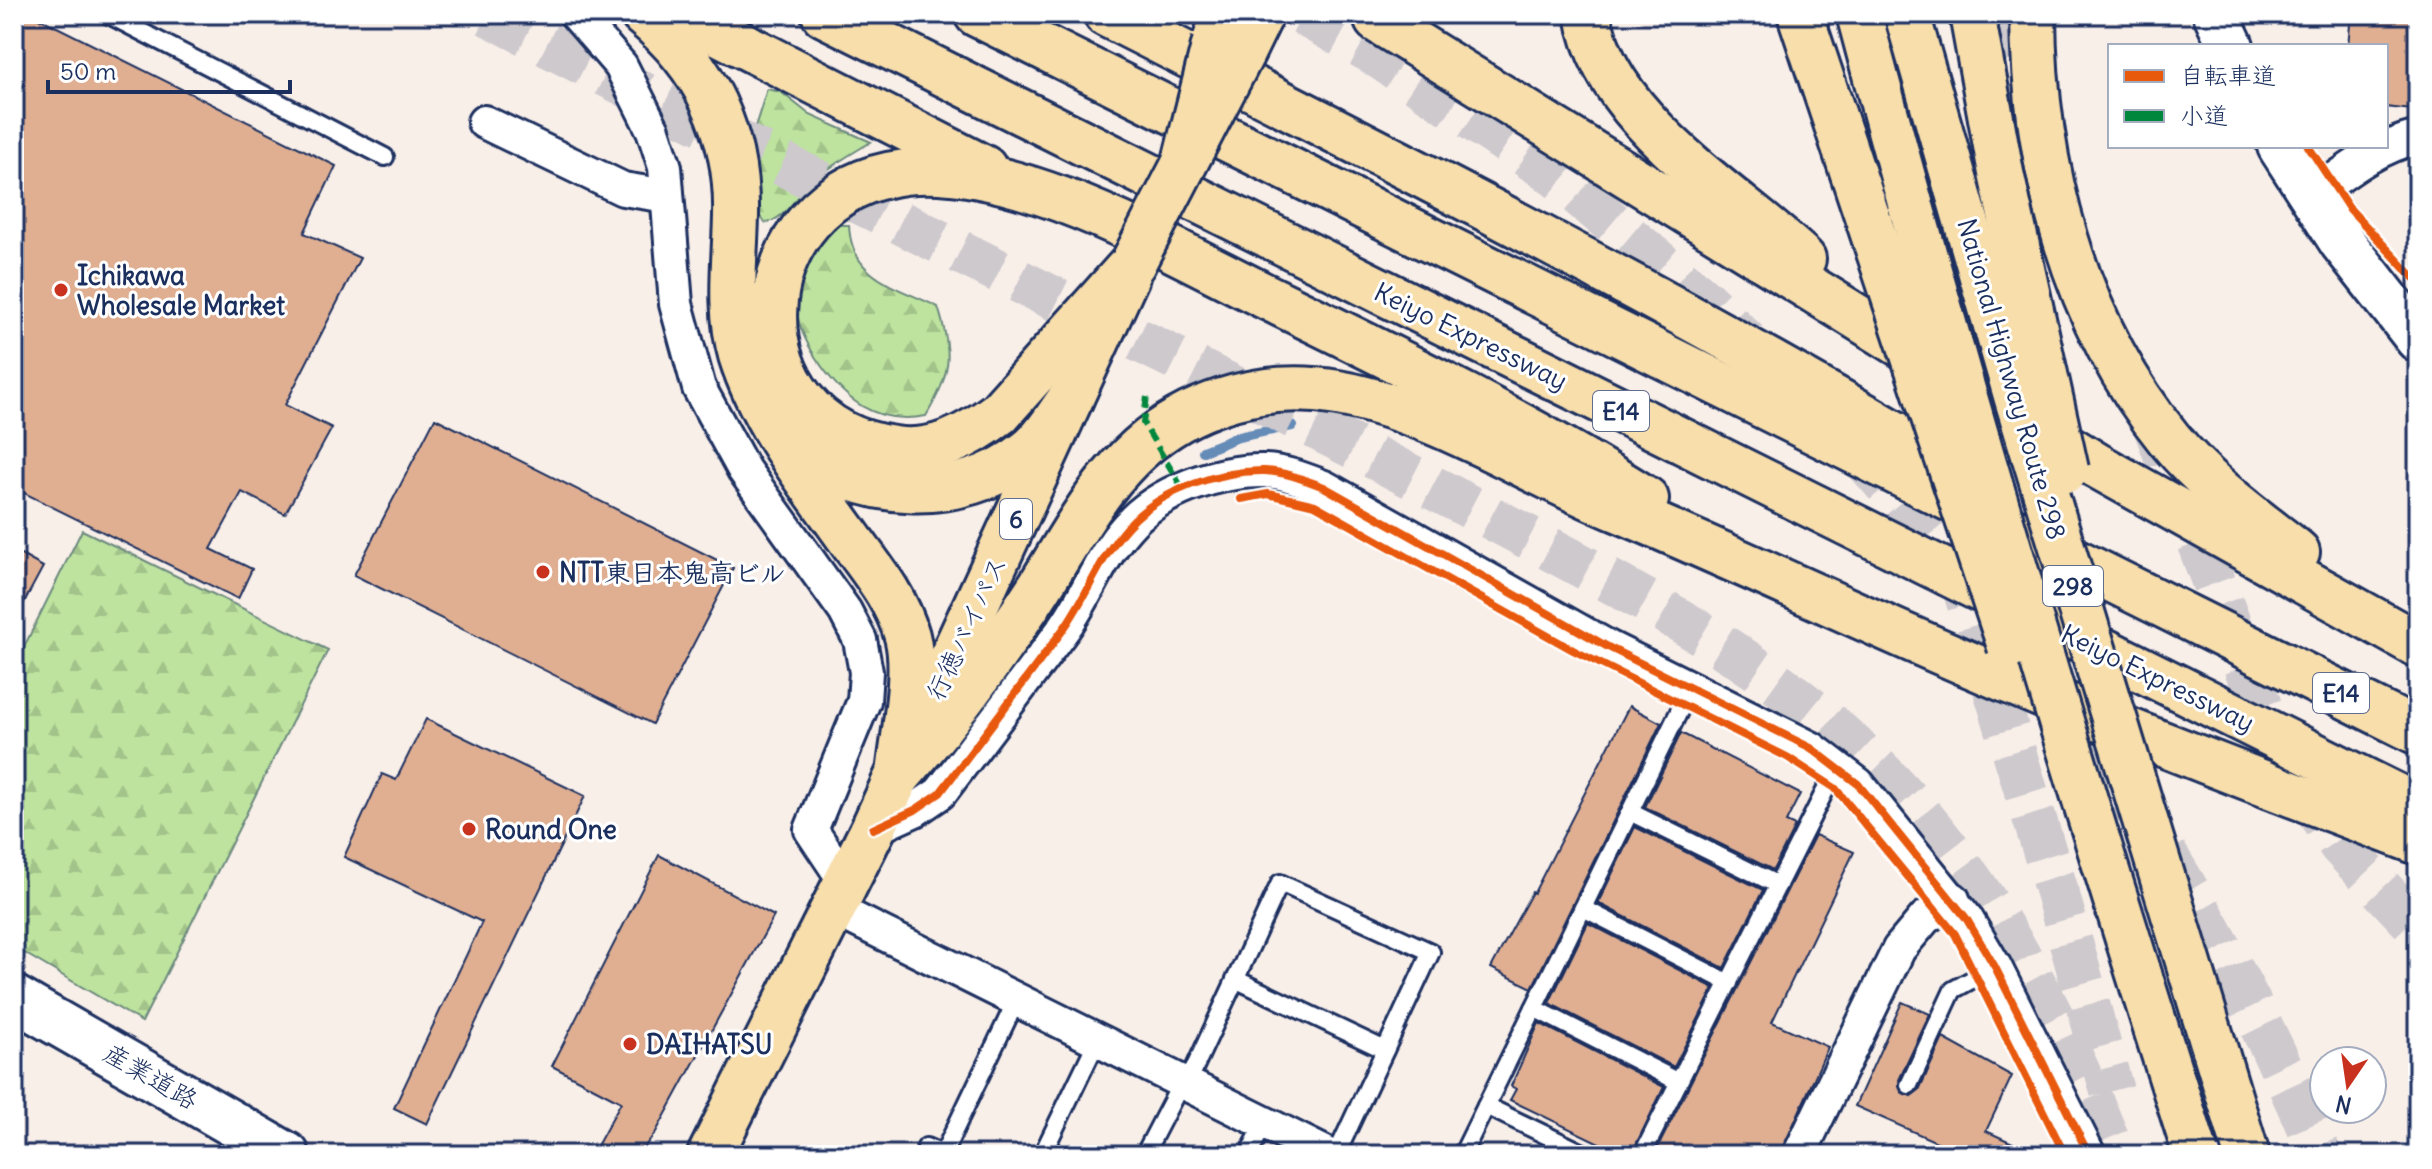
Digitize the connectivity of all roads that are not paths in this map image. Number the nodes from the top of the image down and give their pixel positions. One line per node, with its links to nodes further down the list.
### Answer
1 (107, 14): 18 (lane)
2 (146, 14): 18 (lane)
3 (576, 14): 28 (street)
4 (643, 14): 34 (main road)
5 (682, 14): 27 (main road)
6 (824, 14): 43 (main road, Keiyo Expressway / E14)
7 (977, 14): 38 (main road, E14)
8 (1106, 14): 38 (main road)
9 (1261, 14): 19 (main road)
10 (1588, 14): 31 (main road)
11 (1800, 14): 50 (main road, 298, bridge)
12 (1859, 14): 50 (main road, National Highway Route 298 / 298, bridge)
13 (1907, 14): 65 (main road, National Highway Route 298 / 298, bridge)
14 (1972, 14): 65 (main road, 298, bridge)
15 (2033, 14): 36 (main road)
16 (2216, 14): 20 (main road)
17 (1377, 20): 31 (main road)
18 (138, 30): 26 (lane)
19 (1227, 36): 30 (main road, 行徳バイパス / 6, bridge)
20 (2230, 44)
21 (484, 122): 28 (street)
22 (2418, 137): 23 (street)
23 (2388, 146)
24 (2281, 148): 29 (main road)
25 (2384, 148): 29 (street)
26 (385, 157)
27 (1017, 187): 30 (main road); 35 (main road)
28 (667, 196): 48 (street)
29 (2311, 197): 32 (main road)
30 (1133, 263): 33 (main road, 行徳バイパス / 6)
31 (1878, 329): 37 (main road)
32 (2418, 339)
33 (1071, 398): 34 (main road); 42 (main road, 行徳バイパス / 6)
34 (775, 427): 42 (main road)
35 (1750, 564): 42 (main road); 46 (main road)
36 (2418, 635)
37 (2418, 645)
38 (2263, 655): 40 (main road, E14)
39 (1690, 689): 41 (street); 44 (lane); 45 (street)
40 (2418, 732)
41 (1838, 765): 47 (lane); 49 (street)
42 (899, 775): 45 (main road, 行徳バイパス / 6)
43 (2418, 807)
44 (1630, 812): 47 (lane); 51 (lane)
45 (873, 829): 48 (main road, 行徳バイパス / 6)
46 (2418, 842)
47 (1778, 885): 54 (lane)
48 (840, 897): 56 (street); 68 (main road, 行徳バイパス / 6)
49 (1953, 899): 52 (street); 78 (street)
50 (2117, 903): 80 (main road, National Highway Route 298 / 298, bridge)
51 (1583, 908): 54 (lane); 57 (lane)
52 (1995, 967): 62 (lane); 79 (street)
53 (1235, 979): 59 (lane); 59 (lane); 60 (lane)
54 (1729, 983): 61 (lane)
55 (14, 998): 67 (main road, 産業道路)
56 (1017, 999): 58 (street); 69 (lane)
57 (1534, 1008): 61 (lane); 63 (lane)
58 (1098, 1039): 60 (street); 70 (lane)
59 (1385, 1050): 74 (lane)
60 (1186, 1081): 64 (street); 71 (lane)
61 (1679, 1082): 77 (lane)
62 (1909, 1085)
63 (1486, 1106): 75 (lane); 76 (lane)
64 (1265, 1122): 72 (lane); 73 (street)
65 (2243, 1143)
66 (926, 1147): 69 (lane)
67 (287, 1155)
68 (710, 1155)
69 (944, 1155)
70 (1042, 1155)
71 (1144, 1155)
72 (1248, 1155)
73 (1329, 1155)
74 (1336, 1155)
75 (1462, 1155)
76 (1587, 1155)
77 (1642, 1155)
78 (1799, 1155)
79 (2089, 1155)
80 (2196, 1155)

